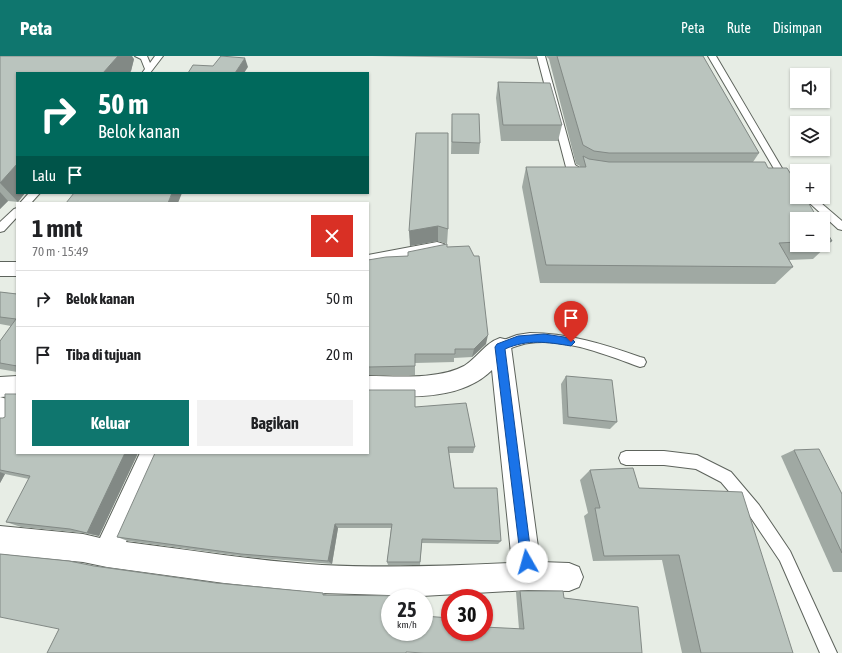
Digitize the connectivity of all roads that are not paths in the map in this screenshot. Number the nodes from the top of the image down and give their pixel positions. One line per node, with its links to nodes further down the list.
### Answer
1 (139, 56): 5 (lane)
2 (159, 56): 5 (lane)
3 (541, 56): 6 (lane)
4 (712, 56): 7 (lane)
5 (148, 71)
6 (593, 176)
7 (790, 184)
8 (34, 194): 9 (lane)
9 (26, 202)
10 (816, 204): 12 (lane)
11 (16, 212): 13 (lane)
12 (842, 226)
13 (0, 228)
14 (438, 249): 15 (street)
15 (369, 262)
16 (16, 269): 17 (street)
17 (0, 270)
18 (500, 347): 19 (lane); 21 (street); 29 (street)
19 (640, 362)
20 (16, 386): 22 (street)
21 (369, 386)
22 (0, 387)
23 (0, 408): 24 (street)
24 (16, 414)
25 (153, 454): 28 (street)
26 (626, 458): 31 (lane)
27 (0, 540): 28 (street)
28 (107, 553): 29 (street)
29 (528, 576): 30 (street)
30 (569, 577)
31 (829, 653)

